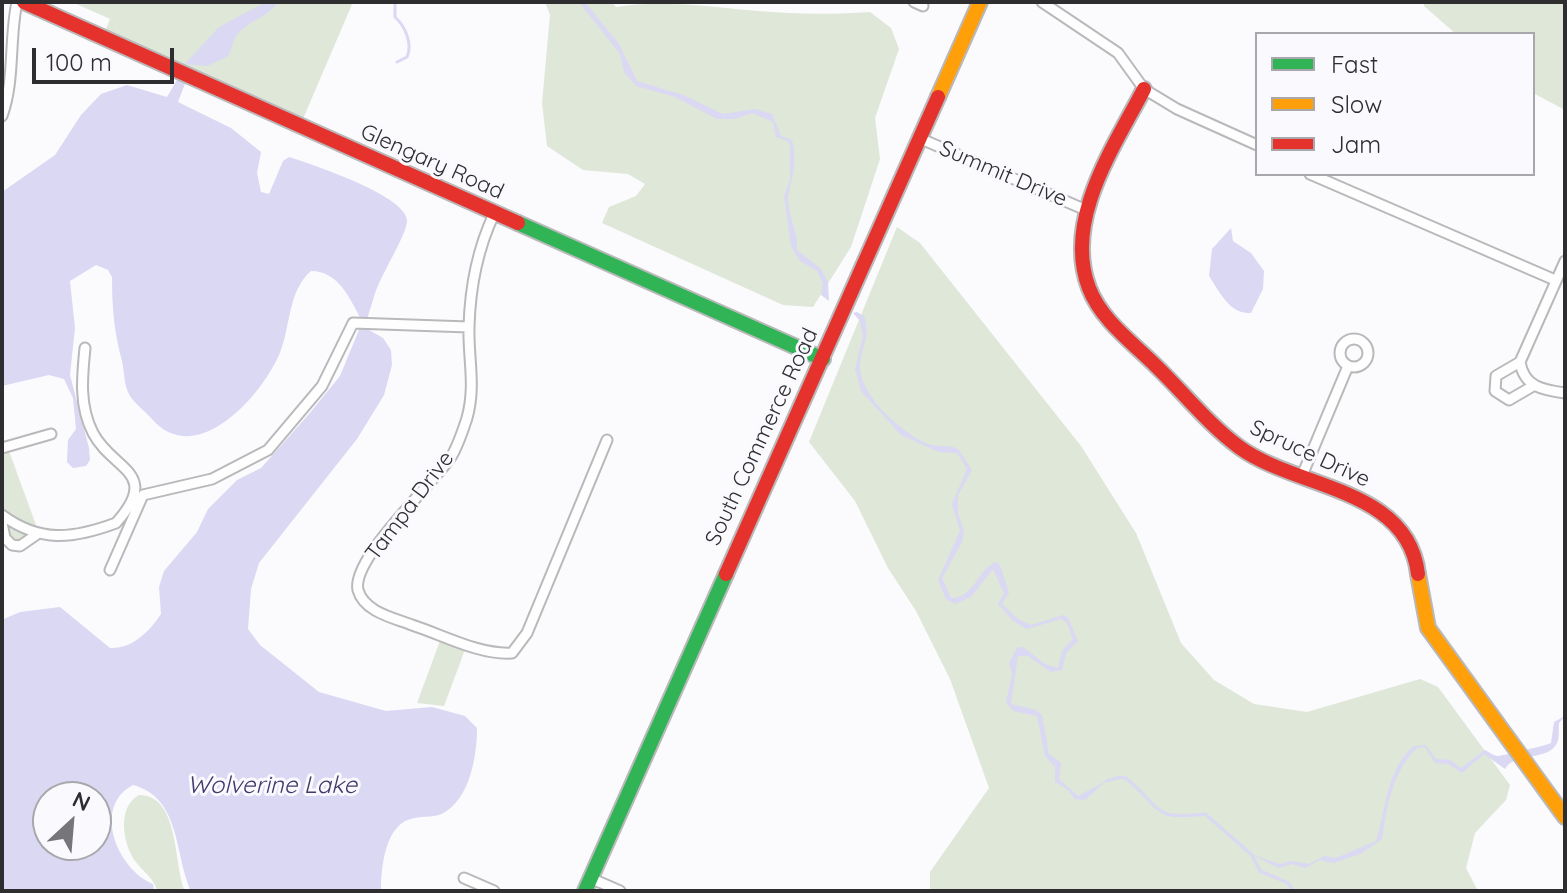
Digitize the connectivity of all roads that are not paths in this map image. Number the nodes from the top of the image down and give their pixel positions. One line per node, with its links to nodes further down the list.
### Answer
1 (17, 2): 6 (street)
2 (24, 2): 11 (street, Glengary Road)
3 (980, 2): 7 (street, South Commerce Road)
4 (1042, 2): 5 (street)
5 (1144, 89): 8 (street); 10 (street, Spruce Drive)
6 (2, 116)
7 (919, 138): 10 (street, Summit Drive); 16 (street, South Commerce Road)
8 (1255, 144)
9 (1315, 176): 13 (street)
10 (1086, 210): 24 (street, Spruce Drive)
11 (494, 214): 14 (street, Tampa Drive); 16 (street, Glengary Road)
12 (1565, 261): 13 (street)
13 (1555, 280): 17 (street)
14 (469, 327): 22 (street, Tampa Drive); 25 (street)
15 (85, 348): 25 (street)
16 (823, 359): 32 (street, South Commerce Road)
17 (1520, 362): 19 (street); 19 (street)
18 (1348, 366): 24 (street)
19 (1533, 386): 20 (street)
20 (1565, 393)
21 (51, 434): 23 (street)
22 (607, 440)
23 (2, 448)
24 (1301, 478): 30 (street, Spruce Drive)
25 (132, 507): 28 (street); 29 (street)
26 (2, 515): 28 (street)
27 (2, 523): 28 (street)
28 (36, 535)
29 (110, 570)
30 (1565, 817)
31 (464, 878): 33 (street)
32 (587, 884): 34 (street)
33 (494, 891)
34 (620, 891)

